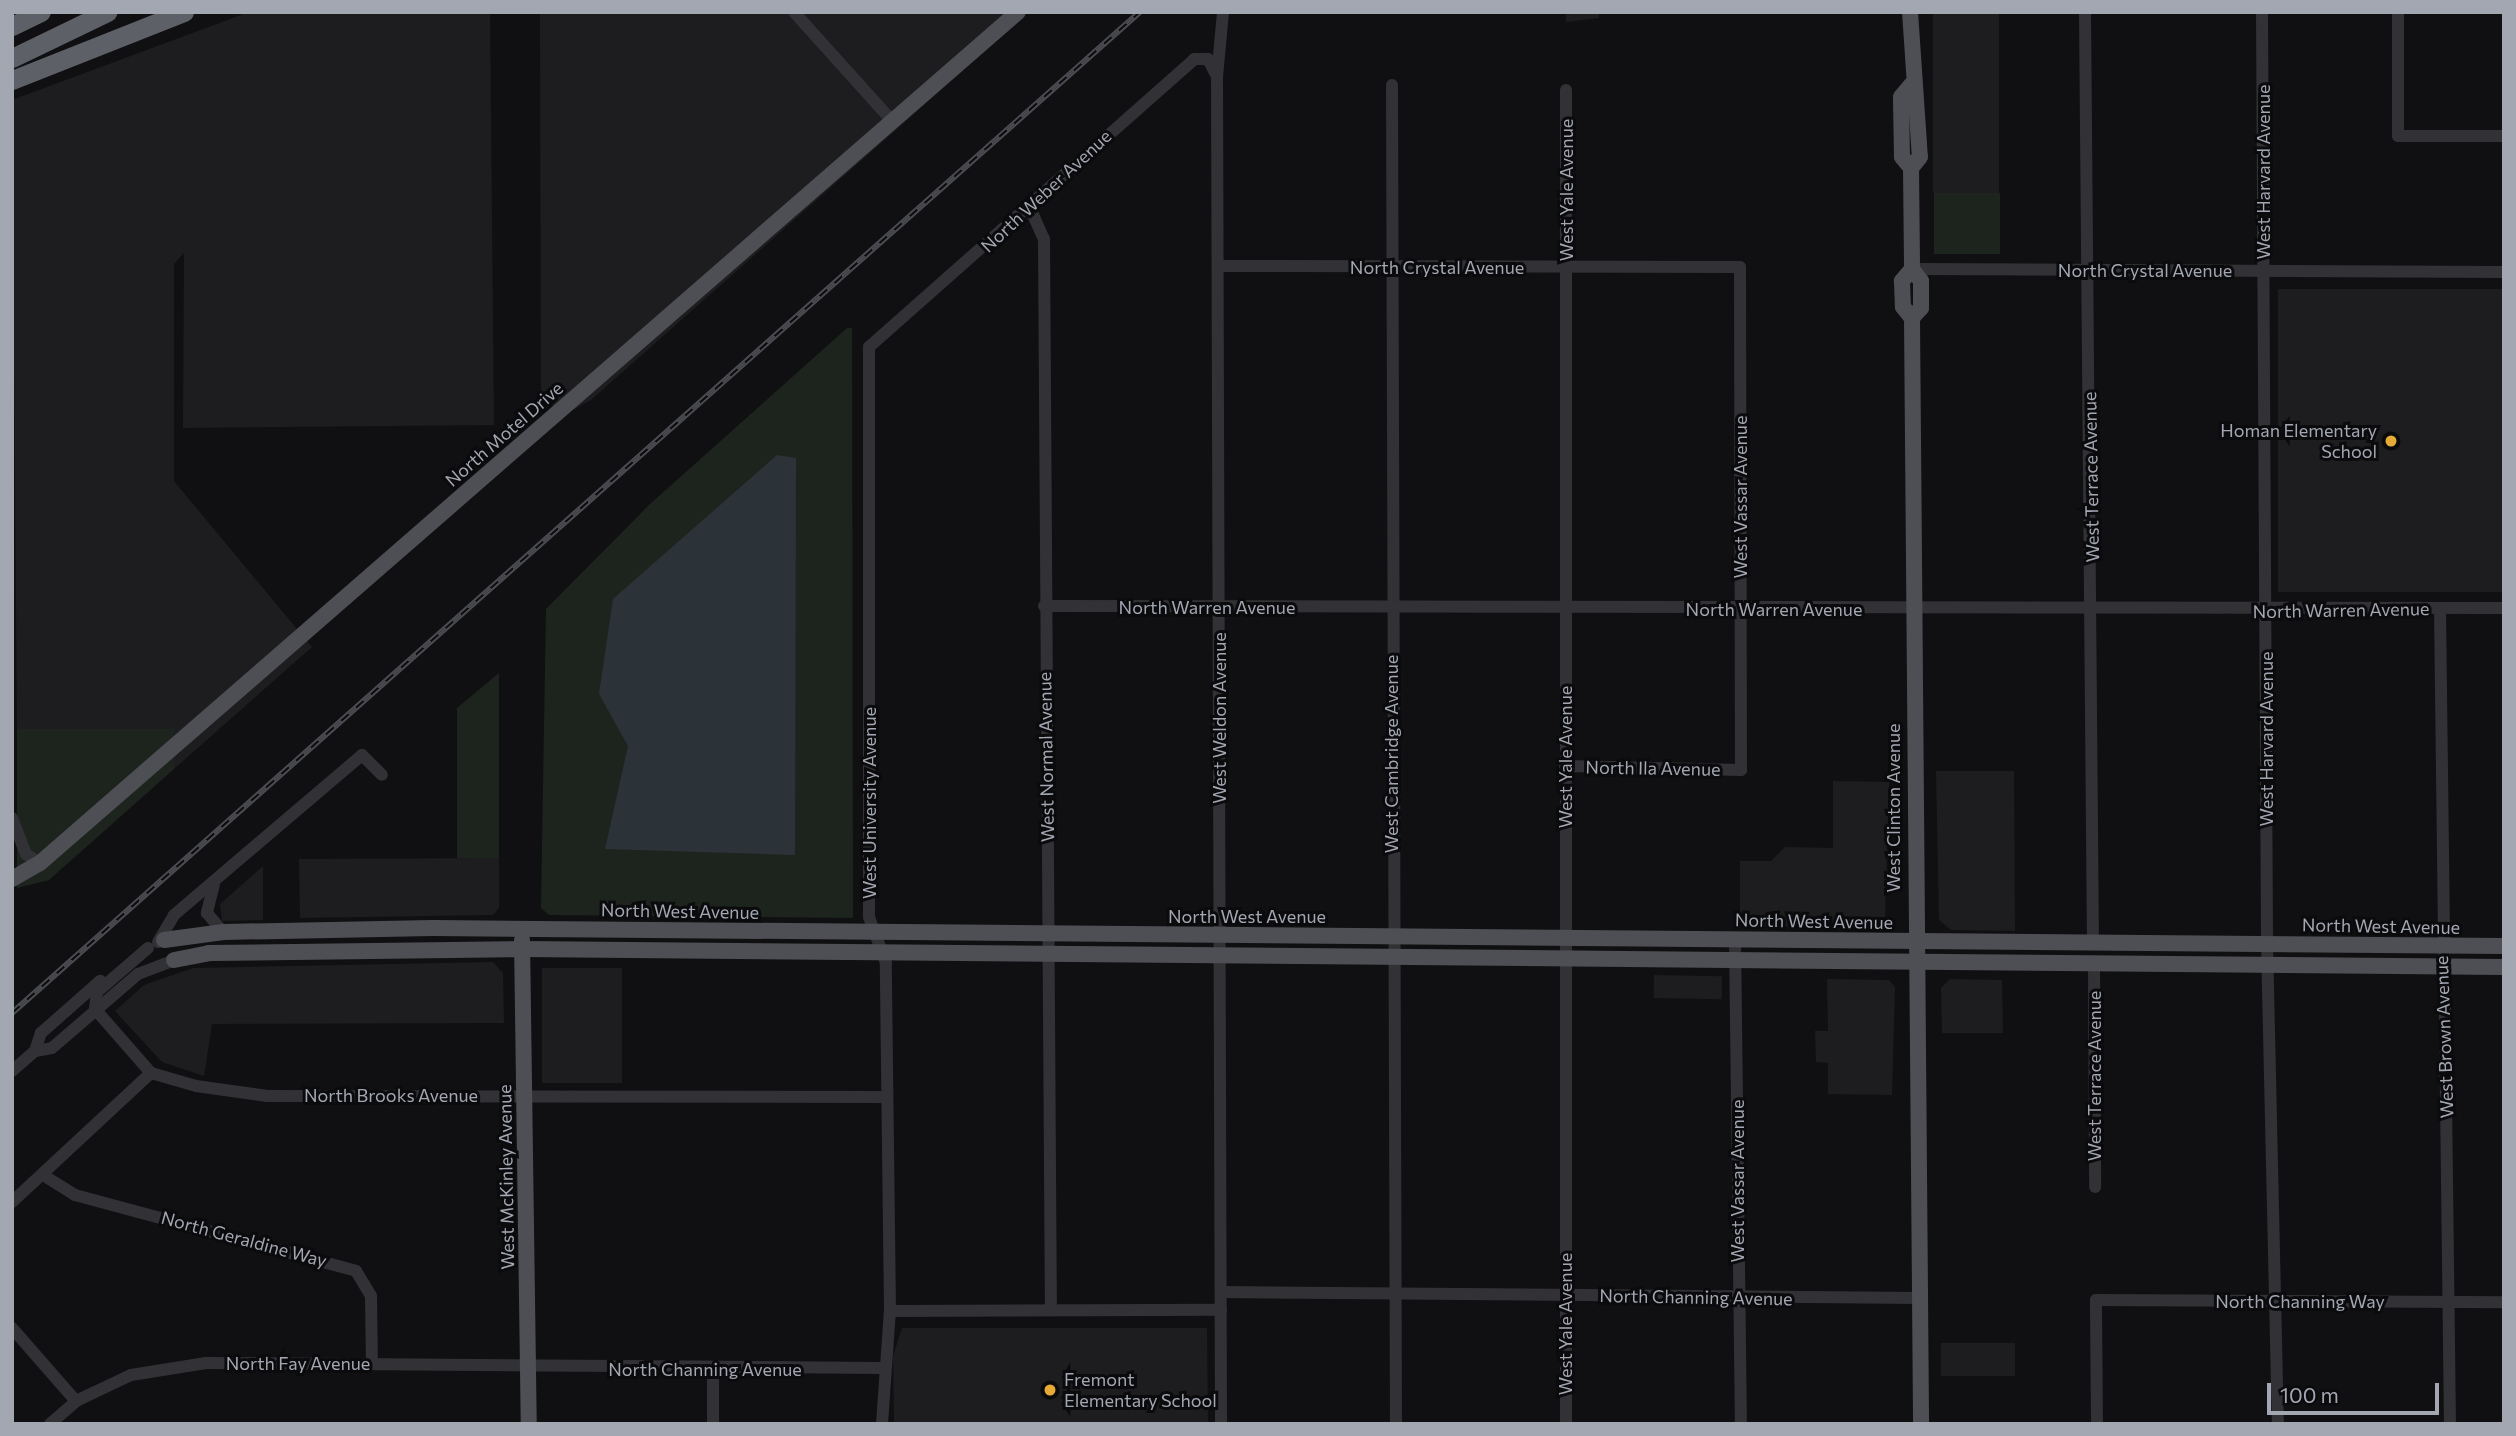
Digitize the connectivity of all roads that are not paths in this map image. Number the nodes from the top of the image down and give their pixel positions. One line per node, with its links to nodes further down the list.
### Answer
1 (107, 12): 10 (highway)
2 (184, 12): 12 (highway)
3 (794, 12): 15 (street)
4 (1017, 12): 15 (main road, North Motel Drive)
5 (1223, 12): 11 (street, West Weldon Avenue)
6 (1910, 12): 22 (main road, West Clinton Avenue)
7 (2085, 12): 23 (street, West Terrace Avenue)
8 (2262, 12): 24 (street, West Harvard Avenue)
9 (2398, 12): 16 (street)
10 (12, 58)
11 (1217, 77): 17 (street, North Weber Avenue); 18 (street, West Weldon Avenue)
12 (12, 80)
13 (1392, 85): 19 (street, West Cambridge Avenue)
14 (1566, 90): 20 (street, West Yale Avenue)
15 (892, 121): 41 (main road, North Motel Drive)
16 (2504, 136)
17 (1030, 208): 26 (street, North Weber Avenue); 27 (street, West Normal Avenue)
18 (1219, 266): 19 (street, North Crystal Avenue); 28 (street, West Weldon Avenue)
19 (1392, 267): 20 (street, North Crystal Avenue); 29 (street, West Cambridge Avenue)
20 (1566, 267): 21 (street, North Crystal Avenue); 30 (street, West Yale Avenue)
21 (1740, 267): 33 (street, West Vassar Avenue)
22 (1912, 269): 23 (street, North Crystal Avenue); 34 (main road, West Clinton Avenue)
23 (2089, 270): 24 (street, North Crystal Avenue); 36 (street, West Terrace Avenue)
24 (2263, 270): 25 (street, North Crystal Avenue); 35 (street, West Harvard Avenue)
25 (2504, 272)
26 (869, 347): 47 (street, West University Avenue)
27 (1044, 606): 28 (street, North Warren Avenue); 49 (street, West Normal Avenue)
28 (1218, 607): 29 (street, North Warren Avenue); 50 (street, West Weldon Avenue)
29 (1390, 608): 30 (street, North Warren Avenue); 51 (street, West Cambridge Avenue)
30 (1565, 608): 33 (street, North Warren Avenue); 37 (street, West Yale Avenue)
31 (2440, 608): 32 (street, North Warren Avenue); 35 (street, North Warren Avenue); 58 (street, West Brown Avenue)
32 (2504, 608)
33 (1741, 609): 34 (street, North Warren Avenue); 38 (street, West Vassar Avenue)
34 (1912, 610): 36 (street, North Warren Avenue); 55 (main road, West Clinton Avenue)
35 (2265, 611): 36 (street, North Warren Avenue); 57 (street, West Harvard Avenue)
36 (2093, 612): 56 (street, West Terrace Avenue)
37 (1565, 766): 38 (street, North Ila Avenue); 52 (street, West Yale Avenue)
38 (1741, 770)
39 (382, 775): 43 (street)
40 (12, 818): 41 (street)
41 (40, 863): 42 (main road, North Motel Drive)
42 (12, 879)
43 (214, 884): 48 (street); 54 (street)
44 (402, 928): 45 (main road, North West Avenue); 46 (main road, North West Avenue); 63 (main road)
45 (522, 929): 47 (main road, North West Avenue); 61 (main road, West McKinley Avenue)
46 (303, 930): 48 (main road, North West Avenue); 62 (main road)
47 (874, 931): 49 (main road, North West Avenue); 64 (street, West University Avenue)
48 (223, 932): 54 (main road, North West Avenue)
49 (1048, 933): 50 (main road, North West Avenue); 65 (street, West Normal Avenue)
50 (1219, 935): 51 (main road, North West Avenue); 66 (street, West Weldon Avenue)
51 (1393, 936): 52 (main road, North West Avenue); 67 (street, West Cambridge Avenue)
52 (1563, 937): 53 (main road, North West Avenue); 68 (street, West Yale Avenue)
53 (1735, 939): 55 (main road, North West Avenue); 70 (street, West Vassar Avenue)
54 (164, 940): 60 (street, North West Avenue)
55 (1912, 943): 56 (main road, North West Avenue); 71 (main road, West Clinton Avenue)
56 (2093, 943): 57 (main road, North West Avenue)
57 (2267, 944): 58 (main road, North West Avenue); 72 (street, West Harvard Avenue)
58 (2441, 945): 59 (main road, North West Avenue); 74 (street, West Brown Avenue)
59 (2504, 946)
60 (148, 948): 76 (street); 77 (street, North West Avenue)
61 (522, 949): 63 (main road); 64 (main road); 80 (main road, West McKinley Avenue)
62 (247, 952): 63 (main road); 69 (main road)
63 (320, 952)
64 (882, 952): 65 (main road); 81 (street, West University Avenue)
65 (1048, 953): 66 (main road); 93 (street, West Normal Avenue)
66 (1220, 954): 67 (main road); 85 (street, West Weldon Avenue)
67 (1393, 956): 68 (main road); 86 (street, West Cambridge Avenue)
68 (1562, 958): 70 (main road); 87 (street, West Yale Avenue)
69 (174, 960): 76 (street)
70 (1735, 960): 71 (main road); 89 (street, West Vassar Avenue)
71 (1913, 963): 73 (main road); 88 (main road, West Clinton Avenue)
72 (2268, 963): 73 (main road); 74 (main road); 90 (street, West Harvard Avenue)
73 (2094, 965): 83 (street, West Terrace Avenue)
74 (2444, 966): 75 (main road); 91 (street, West Brown Avenue)
75 (2504, 967)
76 (95, 1009): 77 (street); 79 (street)
77 (35, 1051): 78 (street)
78 (12, 1072)
79 (151, 1073): 80 (street, North Brooks Avenue); 82 (street)
80 (524, 1094): 81 (street, North Brooks Avenue); 98 (main road, West McKinley Avenue)
81 (887, 1097): 95 (street, West University Avenue)
82 (43, 1175): 84 (street); 97 (street, North Geraldine Way)
83 (2095, 1187)
84 (12, 1202)
85 (1221, 1292): 86 (street, North Channing Avenue); 94 (street, West Weldon Avenue)
86 (1395, 1294): 87 (street, North Channing Avenue); 107 (street, West Cambridge Avenue)
87 (1566, 1296): 89 (street, North Channing Avenue); 108 (street, West Yale Avenue)
88 (1920, 1298): 89 (street, North Channing Avenue); 110 (main road, West Clinton Avenue)
89 (1738, 1299): 109 (street, West Vassar Avenue)
90 (2277, 1300): 91 (street, North Channing Way); 111 (street, North Channing Way); 112 (street, West Harvard Avenue)
91 (2448, 1302): 92 (street, North Channing Way); 113 (street, West Brown Avenue)
92 (2504, 1302)
93 (1051, 1310): 94 (street); 95 (street)
94 (1221, 1310): 106 (street, West Weldon Avenue)
95 (891, 1311): 99 (street, West University Avenue)
96 (12, 1328): 101 (street)
97 (372, 1364): 98 (street, North Fay Avenue); 101 (street, North Fay Avenue)
98 (528, 1366): 100 (street, North Channing Avenue); 103 (main road, West McKinley Avenue)
99 (883, 1368): 100 (street, North Channing Avenue); 105 (street, West University Avenue)
100 (713, 1369): 104 (street)
101 (76, 1401): 102 (street, North Fay Avenue)
102 (50, 1424)
103 (529, 1424)
104 (713, 1424)
105 (882, 1424)
106 (1221, 1424)
107 (1396, 1424)
108 (1566, 1424)
109 (1741, 1424)
110 (1921, 1424)
111 (2096, 1424)
112 (2278, 1424)
113 (2449, 1424)

